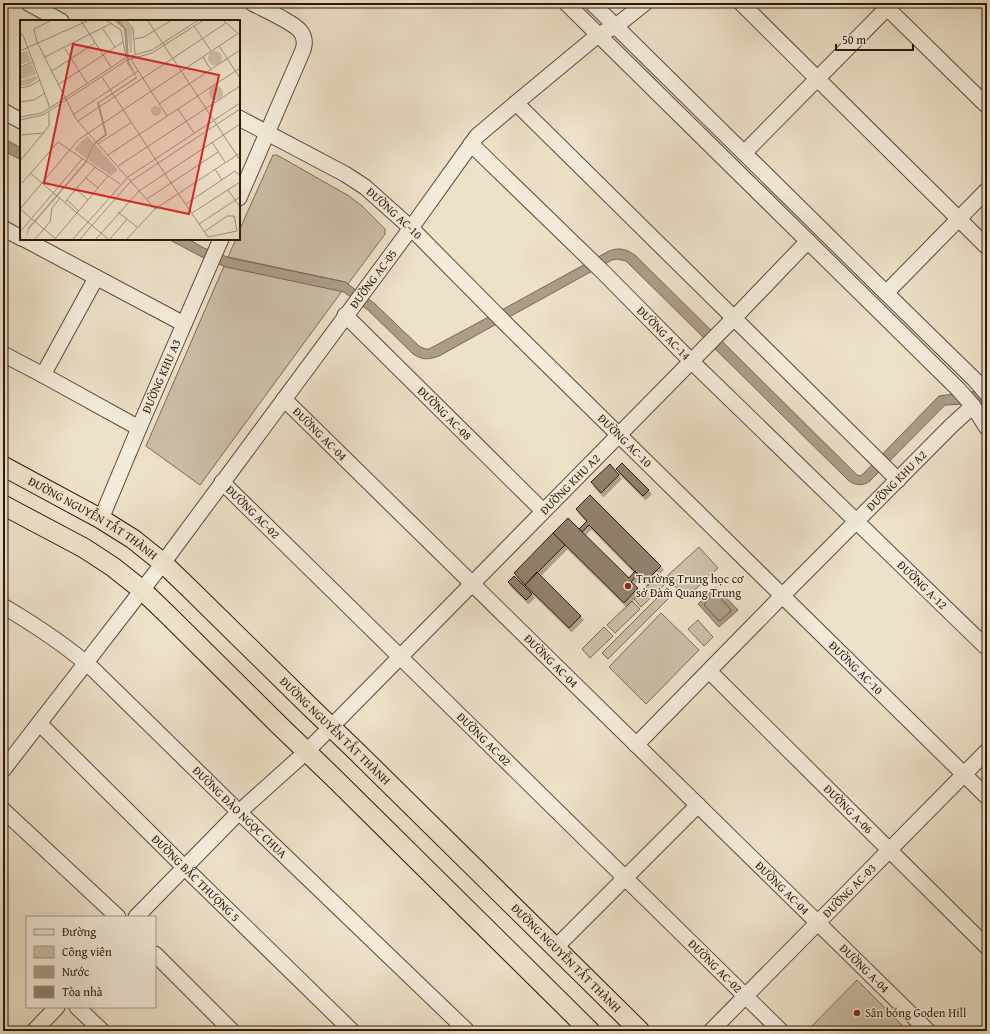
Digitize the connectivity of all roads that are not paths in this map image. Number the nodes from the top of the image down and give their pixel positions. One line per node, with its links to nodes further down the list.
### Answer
1 (28, 3): 8 (street)
2 (252, 3): 17 (street)
3 (566, 3): 10 (street)
4 (592, 3): 9 (street)
5 (645, 3): 9 (street, ĐƯỜNG AC-05)
6 (741, 3): 11 (street)
7 (887, 5): 11 (street); 13 (street)
8 (59, 20)
9 (616, 26): 10 (street, ĐƯỜNG AC-05); 19 (street)
10 (598, 35): 12 (street, ĐƯỜNG AC-05); 27 (street)
11 (817, 79): 19 (street); 22 (street)
12 (516, 103): 18 (street, ĐƯỜNG AC-05); 33 (street)
13 (987, 106)
14 (3, 111): 16 (street)
15 (240, 119): 17 (street)
16 (20, 120)
17 (267, 133): 21 (street); 23 (street, ĐƯỜNG AC-10)
18 (471, 144): 23 (street, ĐƯỜNG AC-05); 36 (street, ĐƯỜNG AC-14)
19 (744, 153): 31 (street)
20 (987, 190): 22 (street)
21 (240, 196)
22 (959, 219): 29 (street); 31 (street)
23 (411, 228): 32 (street, ĐƯỜNG AC-05); 43 (street, ĐƯỜNG AC-10)
24 (4, 230): 25 (street, ĐƯỜNG KHU A3)
25 (20, 237)
26 (26, 240): 30 (street, ĐƯỜNG KHU A3)
27 (808, 241): 33 (street, ĐƯỜNG KHU A2); 40 (street)
28 (219, 244): 34 (street, ĐƯỜNG KHU A3)
29 (987, 247)
30 (96, 278): 34 (street, ĐƯỜNG KHU A3); 37 (street)
31 (886, 293): 38 (street)
32 (348, 311): 39 (street, ĐƯỜNG AC-05); 48 (street, ĐƯỜNG AC-08)
33 (734, 318): 36 (street, ĐƯỜNG KHU A2); 45 (street)
34 (184, 324): 41 (street, ĐƯỜNG KHU A3)
35 (3, 354): 37 (street, ĐƯỜNG KHU A3)
36 (691, 361): 43 (street, ĐƯỜNG KHU A2); 50 (street, ĐƯỜNG AC-14)
37 (43, 375): 41 (street, ĐƯỜNG KHU A3)
38 (983, 384)
39 (284, 399): 46 (street, ĐƯỜNG AC-05); 52 (street, ĐƯỜNG AC-04)
40 (973, 406): 42 (street); 45 (street, ĐƯỜNG KHU A2)
41 (139, 428): 49 (street, ĐƯỜNG KHU A3)
42 (987, 428)
43 (618, 435): 48 (street, ĐƯỜNG KHU A2); 54 (street, ĐƯỜNG AC-10)
44 (3, 466): 49 (main road, ĐƯỜNG NGUYỄN TẤT THÀNH)
45 (893, 475): 50 (street, ĐƯỜNG KHU A2)
46 (222, 482): 51 (street, ĐƯỜNG AC-05); 57 (street, ĐƯỜNG AC-02)
47 (3, 505): 53 (main road)
48 (543, 511): 52 (street, ĐƯỜNG KHU A2)
49 (101, 519): 51 (main road, ĐƯỜNG NGUYỄN TẤT THÀNH)
50 (856, 522): 54 (street, ĐƯỜNG KHU A2); 56 (street, ĐƯỜNG A-12)
51 (162, 563): 53 (street, ĐƯỜNG AC-05); 61 (main road, ĐƯỜNG NGUYỄN TẤT THÀNH)
52 (472, 584): 57 (street, ĐƯỜNG KHU A2); 62 (street, ĐƯỜNG AC-04)
53 (142, 590): 58 (street, ĐƯỜNG AC-05); 64 (main road)
54 (782, 596): 59 (street, ĐƯỜNG KHU A2); 66 (street, ĐƯỜNG AC-10)
55 (3, 606): 58 (street, ĐƯỜNG ĐÀO NGỌC CHUA)
56 (987, 648)
57 (400, 657): 61 (street, ĐƯỜNG KHU A2); 73 (street, ĐƯỜNG AC-02)
58 (85, 662): 60 (street, ĐƯỜNG AC-05); 70 (street, ĐƯỜNG ĐÀO NGỌC CHUA)
59 (709, 671): 62 (street, ĐƯỜNG KHU A2); 71 (street, ĐƯỜNG A-06)
60 (40, 724): 65 (street, ĐƯỜNG AC-05); 72 (street, ĐƯỜNG BẮC THƯỢNG 5)
61 (331, 727): 64 (street, ĐƯỜNG KHU A2); 78 (main road, ĐƯỜNG NGUYỄN TẤT THÀNH)
62 (636, 745): 68 (street, ĐƯỜNG AC-04)
63 (987, 751): 66 (street, ĐƯỜNG AC-03)
64 (306, 752): 70 (street, ĐƯỜNG KHU A2); 88 (main road)
65 (3, 770)
66 (964, 775): 67 (street, ĐƯỜNG AC-10); 71 (street, ĐƯỜNG AC-03)
67 (987, 797)
68 (698, 805): 73 (street); 76 (street, ĐƯỜNG AC-04)
69 (3, 810): 74 (street)
70 (239, 812): 72 (street, ĐƯỜNG KHU A2); 87 (street, ĐƯỜNG ĐÀO NGỌC CHUA)
71 (889, 851): 76 (street, ĐƯỜNG AC-03); 77 (street, ĐƯỜNG A-06)
72 (185, 868): 75 (street, ĐƯỜNG KHU A2); 86 (street, ĐƯỜNG BẮC THƯỢNG 5)
73 (625, 878): 78 (street); 80 (street, ĐƯỜNG AC-02)
74 (117, 916)
75 (137, 916)
76 (818, 922): 80 (street, ĐƯỜNG AC-03); 92 (street, ĐƯỜNG A-04)
77 (987, 947)
78 (555, 948): 89 (main road, ĐƯỜNG NGUYỄN TẤT THÀNH)
79 (156, 955): 85 (street)
80 (745, 996): 90 (street, ĐƯỜNG AC-03); 91 (street, ĐƯỜNG AC-02)
81 (56, 1008): 83 (street)
82 (78, 1008): 84 (street)
83 (34, 1031)
84 (102, 1031)
85 (232, 1031)
86 (352, 1031)
87 (467, 1031)
88 (590, 1031)
89 (640, 1031)
90 (711, 1031)
91 (781, 1031)
92 (928, 1031)

